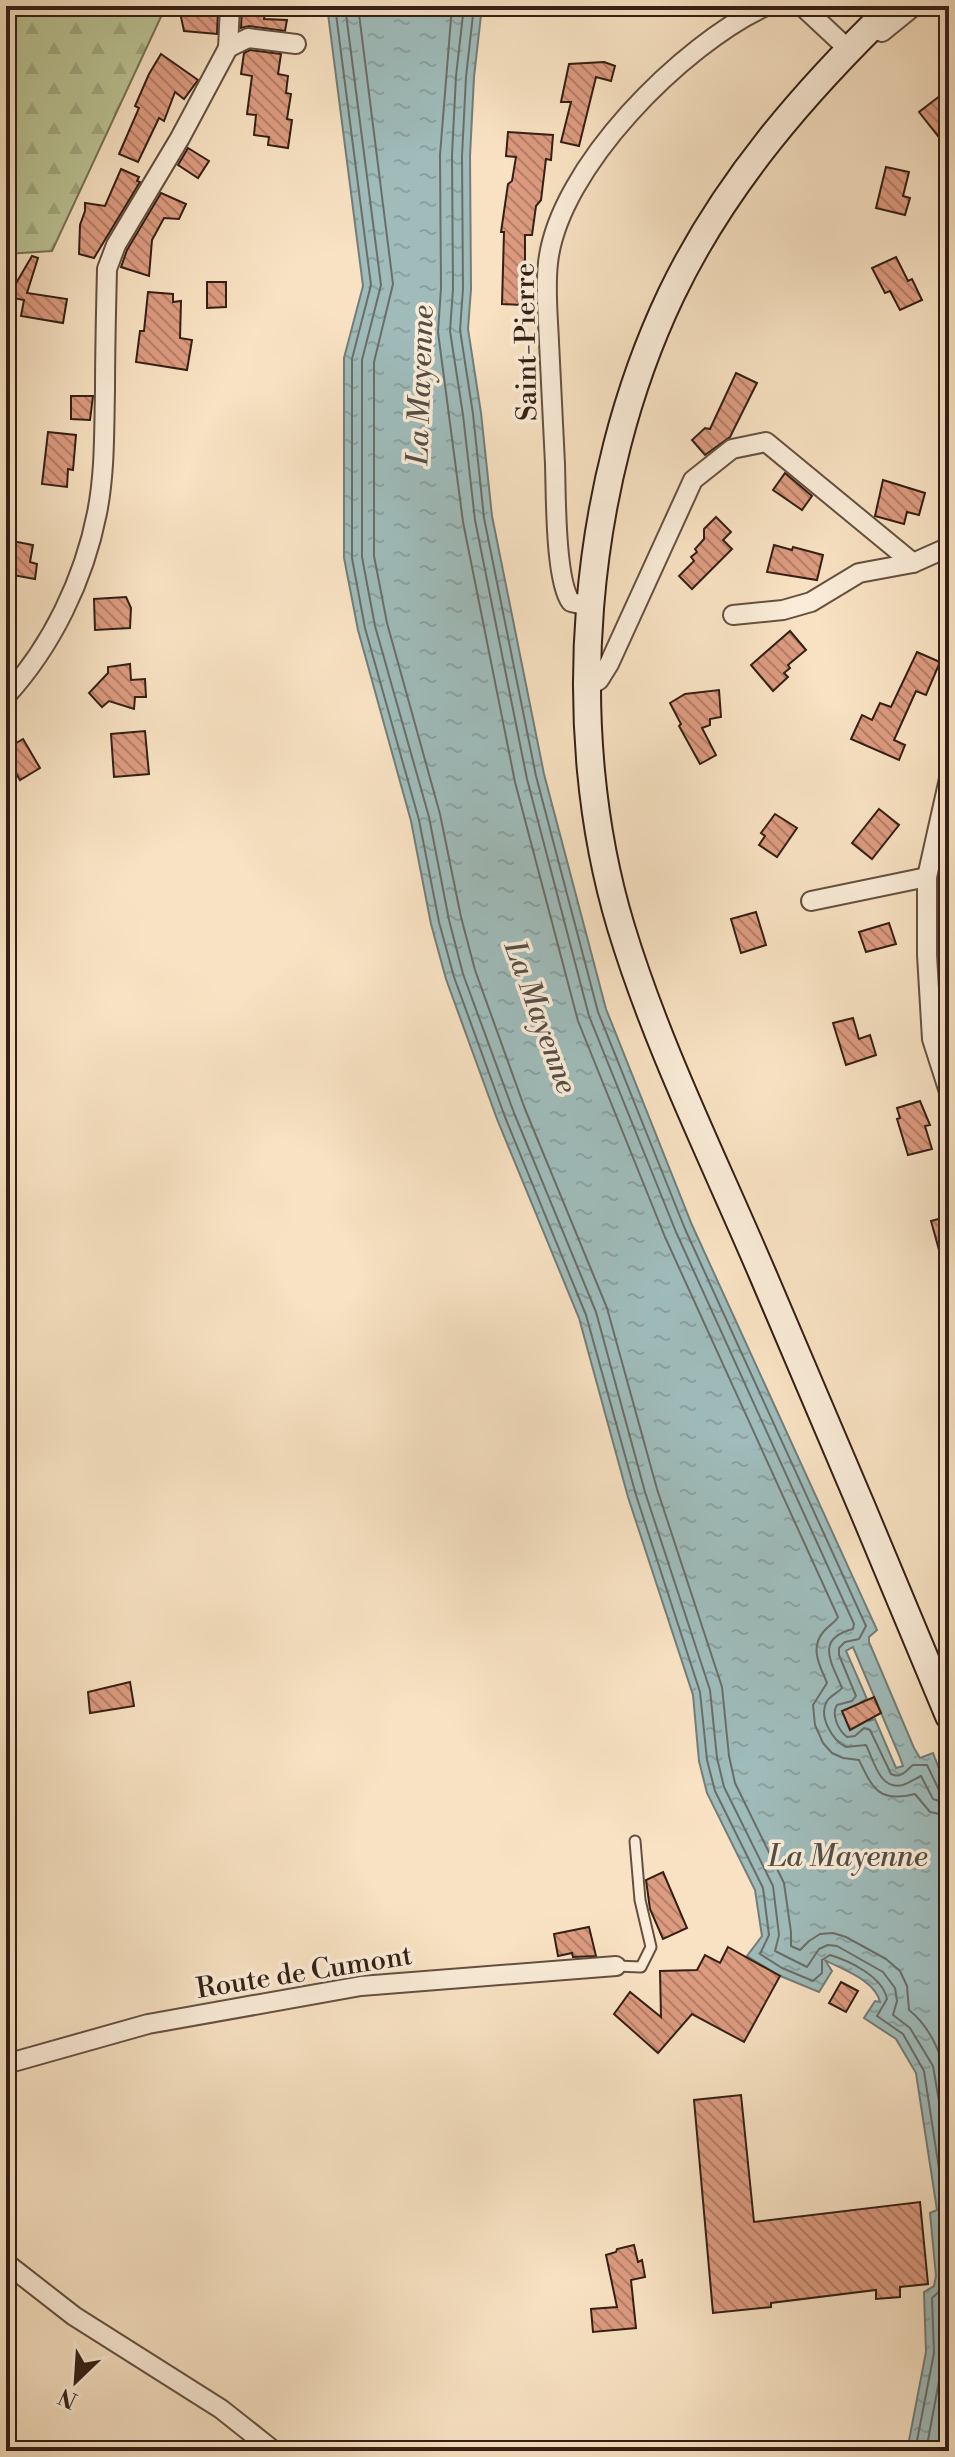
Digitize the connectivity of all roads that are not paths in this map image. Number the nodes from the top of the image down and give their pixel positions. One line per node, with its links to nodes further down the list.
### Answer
1 (230, 6): 7 (street)
2 (766, 6): 11 (street, Saint-Pierre)
3 (802, 6): 8 (street)
4 (893, 6): 8 (main road)
5 (914, 6): 8 (street)
6 (296, 44): 7 (street)
7 (228, 48): 14 (street)
8 (848, 49): 11 (main road)
9 (949, 547): 10 (street)
10 (913, 563): 12 (street); 13 (street)
11 (589, 606): 13 (main road)
12 (733, 615)
13 (586, 688): 19 (main road)
14 (6, 696)
15 (949, 779): 16 (street)
16 (927, 877): 17 (street); 18 (street)
17 (811, 901)
18 (949, 1092)
19 (949, 1716)
20 (635, 1841): 21 (lane)
21 (616, 1966): 22 (street, Route de Cumont)
22 (6, 2064)
23 (6, 2263): 24 (street)
24 (274, 2451)

